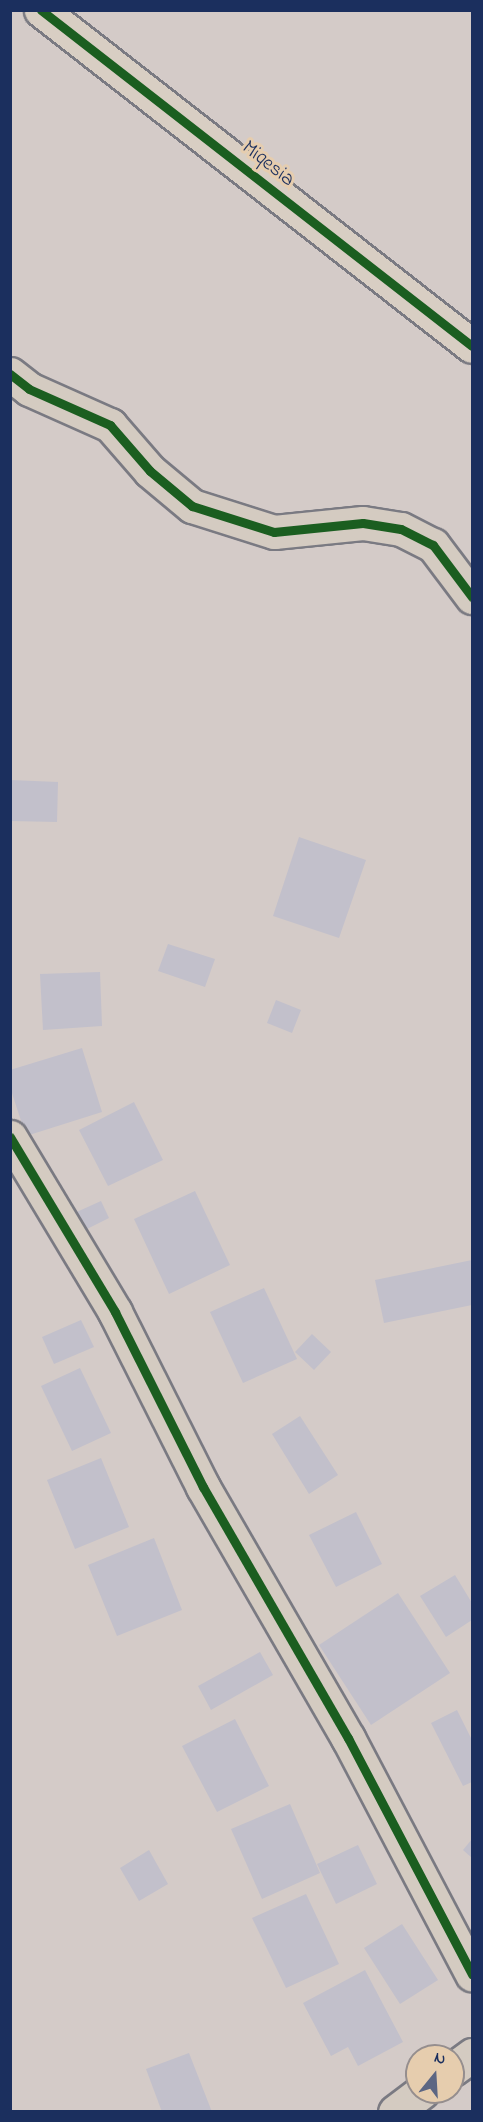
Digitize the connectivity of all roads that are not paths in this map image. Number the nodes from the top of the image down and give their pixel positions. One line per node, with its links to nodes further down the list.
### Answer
1 (42, 10): 2 (main road, Miqesia)
2 (472, 346)
3 (10, 374): 4 (street)
4 (472, 597)
5 (10, 1137): 6 (street)
6 (472, 1974)

